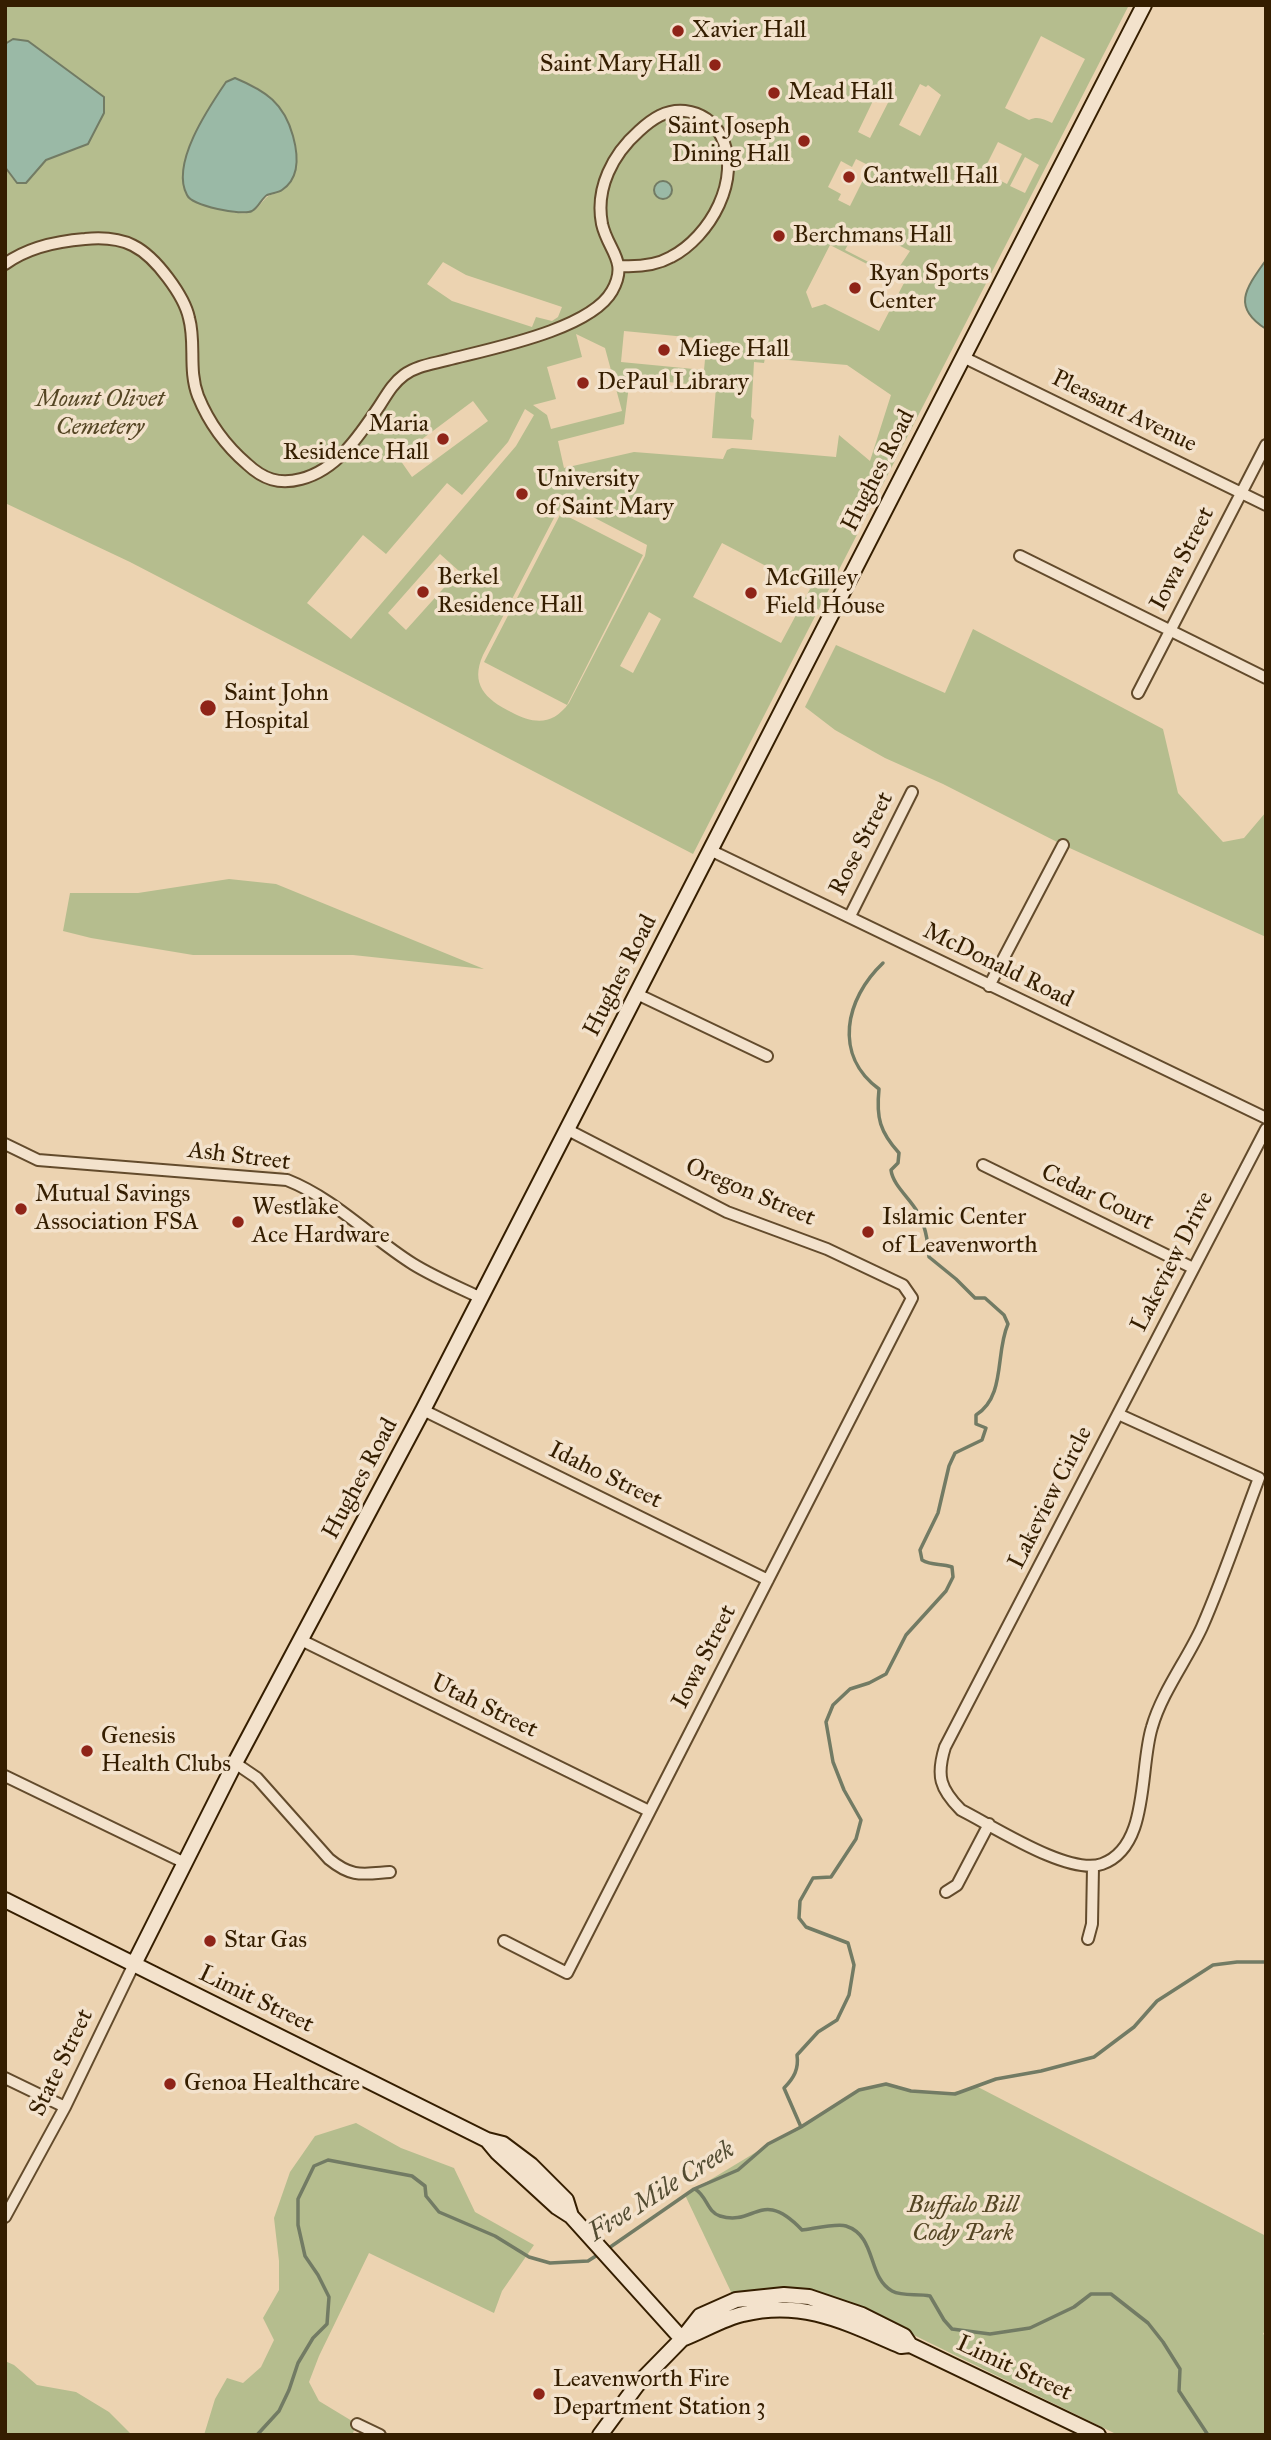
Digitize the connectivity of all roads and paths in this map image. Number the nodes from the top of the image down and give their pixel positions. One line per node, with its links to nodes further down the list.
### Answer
1 (1144, 5): 4 (street, Hughes Road)
2 (5, 264): 3 (street)
3 (620, 266): 3 (street)
4 (963, 357): 6 (street, Pleasant Avenue); 14 (street, Hughes Road)
5 (1266, 445): 6 (street, Iowa Street)
6 (1241, 493): 7 (street, Pleasant Avenue); 9 (street, Iowa Street)
7 (1266, 505)
8 (1020, 556): 9 (street)
9 (1170, 631): 10 (street); 11 (street, Iowa Street)
10 (1266, 678)
11 (1139, 693)
12 (912, 792): 15 (street, Rose Street)
13 (1063, 845): 16 (street)
14 (712, 851): 15 (street, McDonald Road); 17 (street, Hughes Road)
15 (850, 916): 16 (street, McDonald Road)
16 (989, 986): 19 (street, McDonald Road)
17 (637, 994): 18 (street); 20 (street, Hughes Road)
18 (767, 1056)
19 (1266, 1118)
20 (568, 1129): 25 (street, Hughes Road); 26 (street, Oregon Street)
21 (1266, 1129): 24 (street, Lakeview Drive)
22 (5, 1144): 25 (street, Ash Street)
23 (983, 1165): 24 (street, Cedar Court)
24 (1193, 1268): 28 (street, Lakeview Drive)
25 (481, 1298): 27 (street, Hughes Road)
26 (912, 1298): 29 (street, Iowa Street)
27 (423, 1410): 29 (street, Idaho Street); 30 (street, Hughes Road)
28 (1118, 1414): 34 (street, Lakeview Circle); 36 (street, Lakeview Circle)
29 (768, 1580): 33 (street, Iowa Street)
30 (300, 1640): 31 (street, Hughes Road); 33 (street, Utah Street)
31 (235, 1763): 35 (street, Hughes Road); 37 (street)
32 (5, 1776): 35 (street)
33 (649, 1811): 41 (street, Iowa Street)
34 (989, 1824): 36 (street, Lakeview Circle); 38 (street)
35 (185, 1863): 42 (street, Hughes Road)
36 (1093, 1867): 40 (street)
37 (390, 1872)
38 (946, 1892)
39 (5, 1900): 42 (street, Limit Street)
40 (1088, 1939)
41 (504, 1941)
42 (134, 1964): 44 (street, State Street); 46 (street, Limit Street)
43 (5, 2078): 44 (street)
44 (65, 2107): 45 (street, State Street)
45 (5, 2217)
46 (682, 2339): 49 (street); 50 (street, Limit Street)
47 (357, 2424): 48 (street)
48 (380, 2435)
49 (600, 2435)
50 (1098, 2435)

